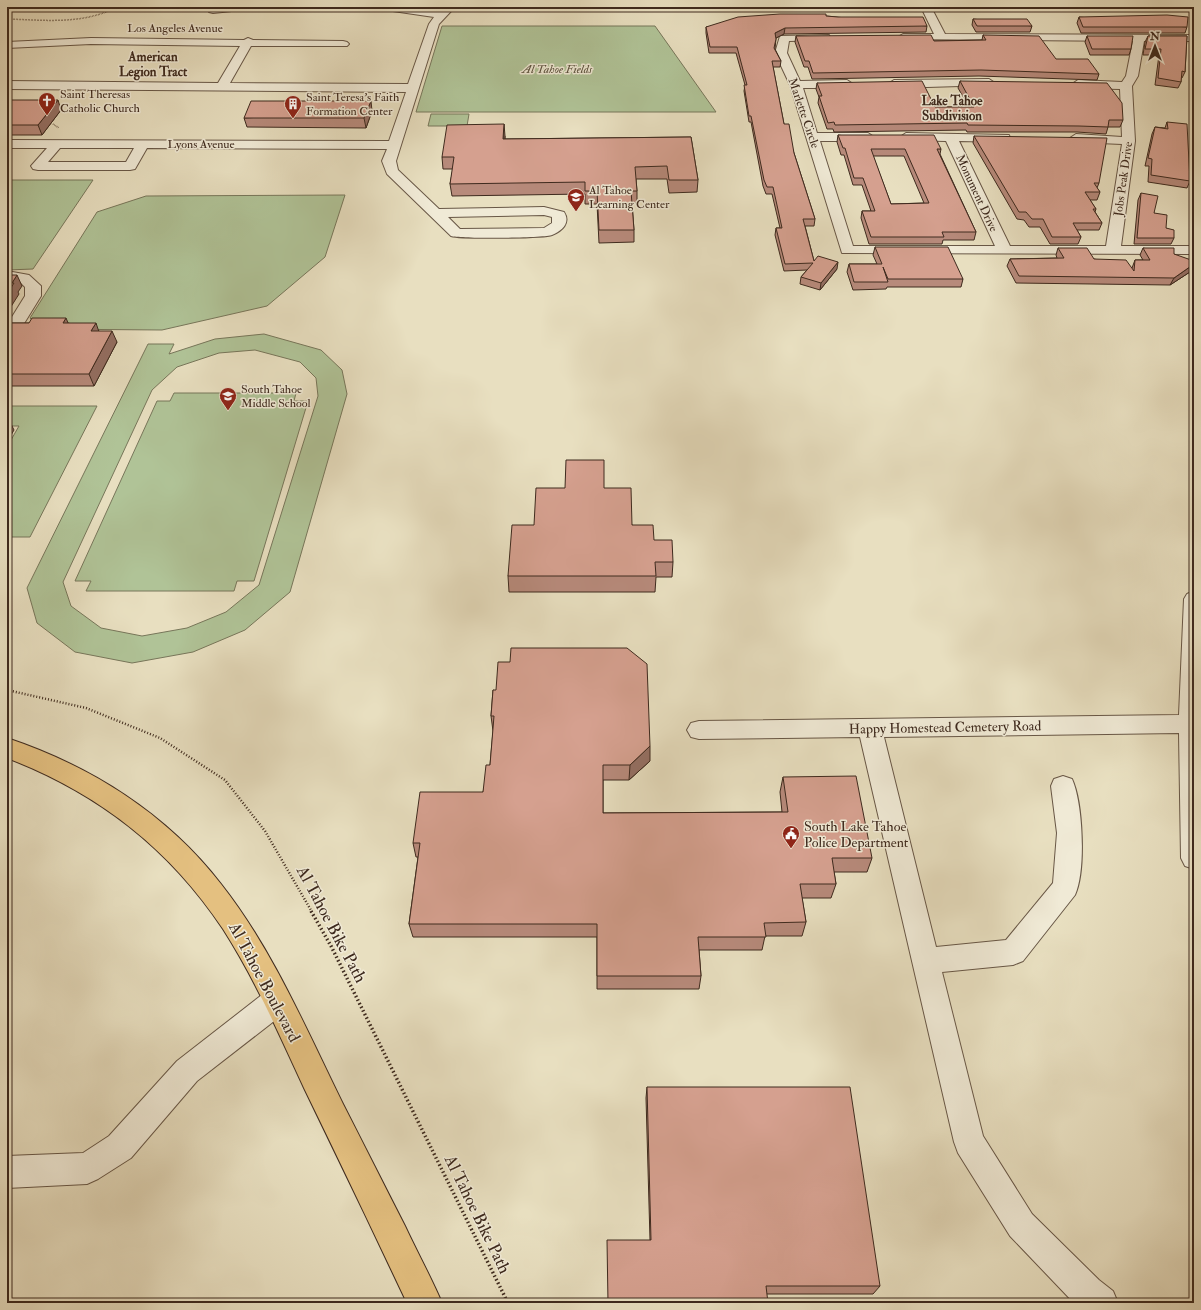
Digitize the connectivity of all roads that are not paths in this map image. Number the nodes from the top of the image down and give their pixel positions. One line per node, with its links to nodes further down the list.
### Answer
1 (210, 7): 2 (street)
2 (241, 7)
3 (386, 7): 5 (street)
4 (926, 7): 6 (street)
5 (445, 11): 22 (street)
6 (941, 36): 8 (street); 9 (street)
7 (839, 37): 19 (street, Marlette Circle)
8 (894, 37)
9 (1139, 37): 10 (street); 21 (street, Jobs Peak Drive)
10 (1194, 38)
11 (248, 41): 12 (street, Los Angeles Avenue); 13 (street, Los Angeles Avenue); 20 (street)
12 (7, 44)
13 (343, 44)
14 (1002, 83): 17 (street)
15 (1065, 83): 21 (street)
16 (859, 84): 19 (street)
17 (883, 84)
18 (7, 85): 20 (street)
19 (796, 85): 23 (street, Marlette Circle)
20 (222, 86): 22 (street)
21 (1126, 86): 29 (street, Jobs Peak Drive)
22 (413, 88): 33 (street)
23 (812, 136): 24 (street); 35 (street, Marlette Circle)
24 (882, 137)
25 (897, 137): 26 (street)
26 (951, 138): 27 (street); 35 (street, Monument Drive)
27 (1014, 138)
28 (1061, 138): 29 (street)
29 (1129, 141): 36 (street, Jobs Peak Drive)
30 (7, 144): 31 (street, Lyons Avenue)
31 (57, 144): 32 (street, Lyons Avenue); 32 (street)
32 (144, 144): 33 (street, Lyons Avenue)
33 (396, 145): 34 (street)
34 (438, 214): 34 (street)
35 (1004, 249): 36 (street, Marlette Circle)
36 (1113, 250): 37 (street, Marlette Circle)
37 (1194, 250)
38 (7, 276): 39 (street)
39 (14, 327)
40 (1194, 599): 41 (street)
41 (1190, 724): 42 (street, Happy Homestead Cemetery Road); 46 (street)
42 (870, 728): 43 (street, Happy Homestead Cemetery Road); 47 (street)
43 (699, 730)
44 (7, 748): 48 (main road, Al Tahoe Boulevard)
45 (1063, 786): 47 (street)
46 (1194, 858)
47 (925, 961): 51 (street)
48 (277, 1001): 49 (street); 50 (main road, Al Tahoe Boulevard)
49 (7, 1172)
50 (425, 1303)
51 (1101, 1303)

